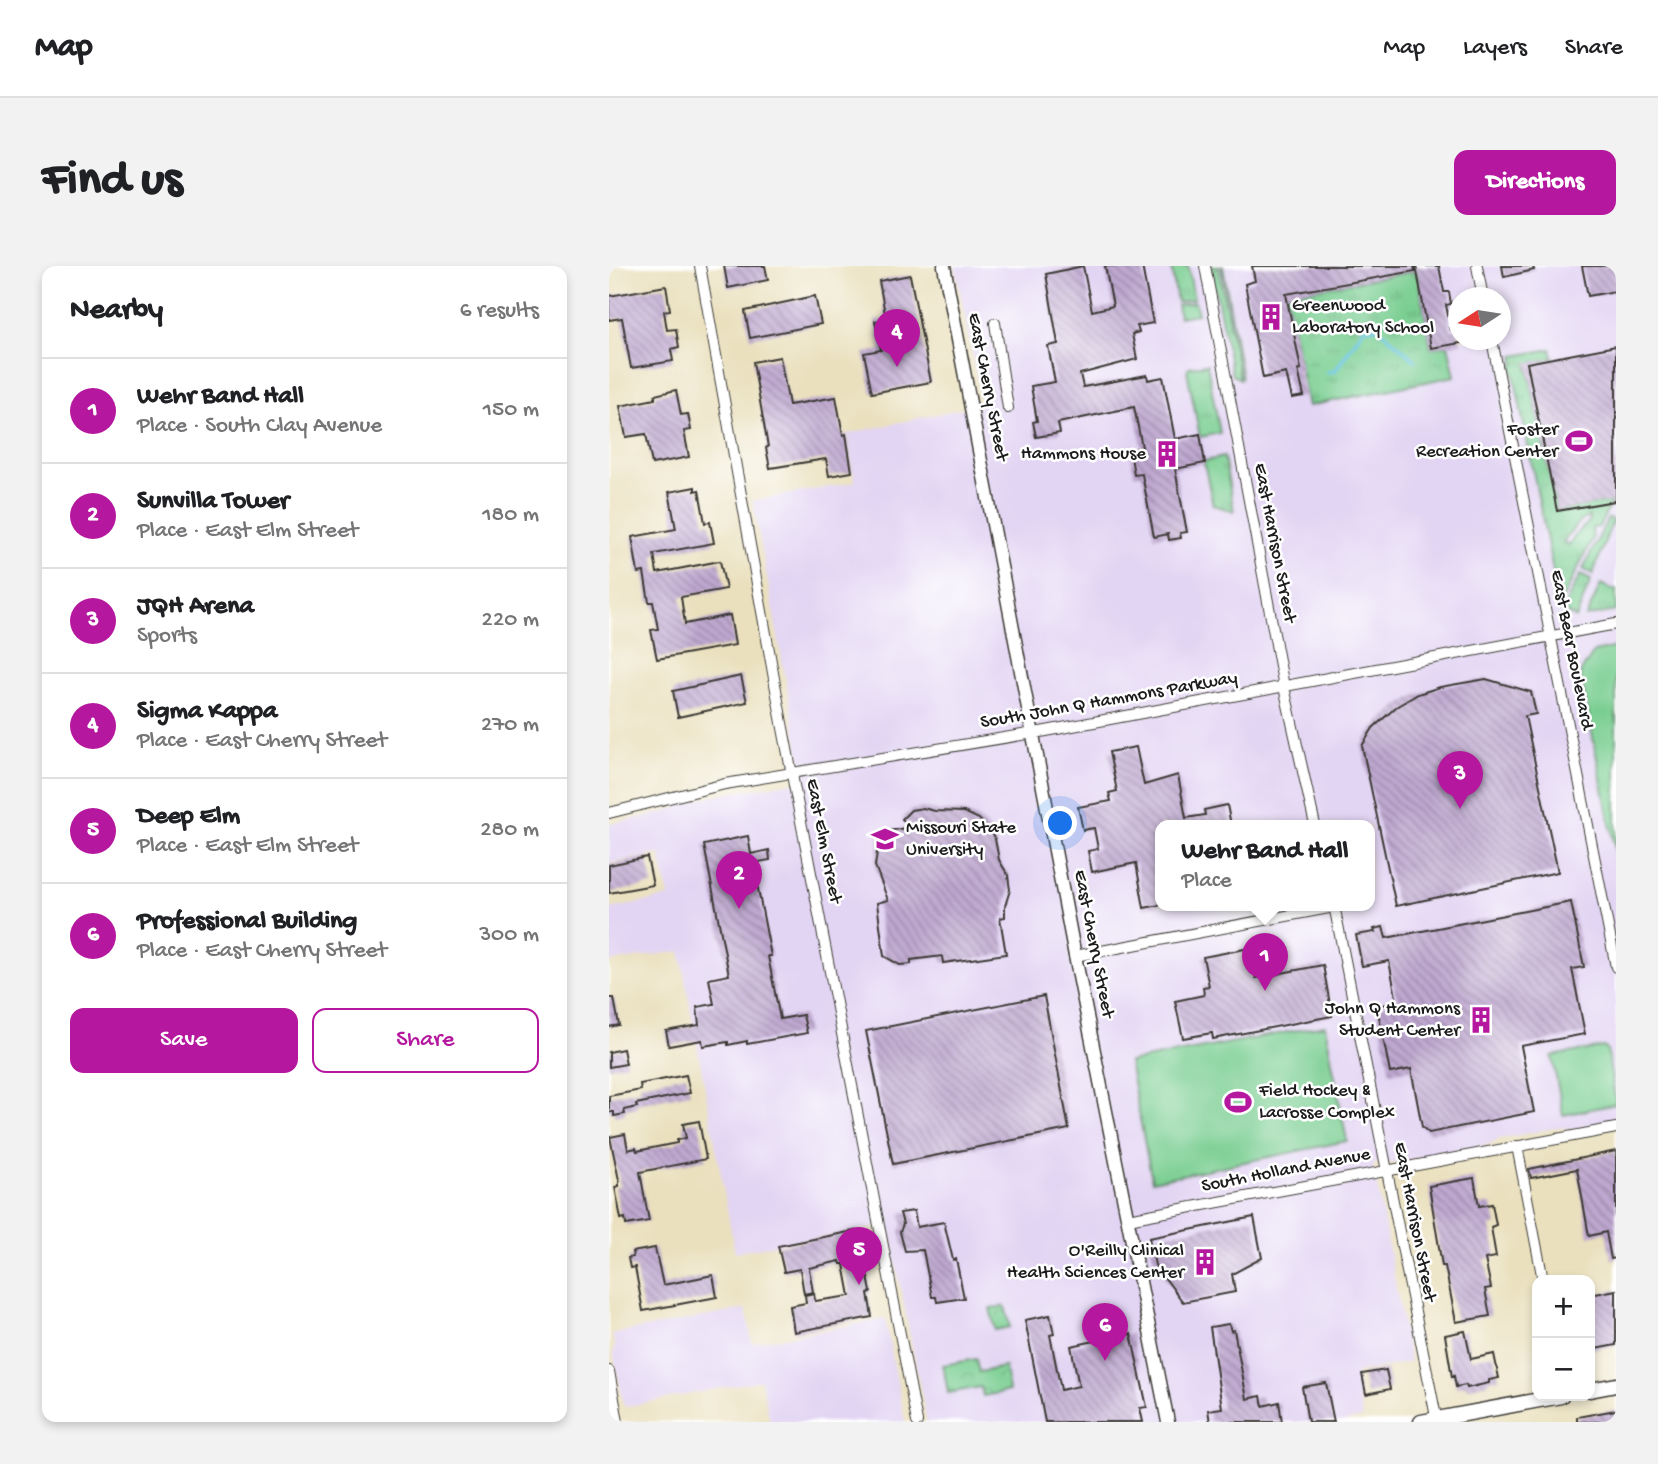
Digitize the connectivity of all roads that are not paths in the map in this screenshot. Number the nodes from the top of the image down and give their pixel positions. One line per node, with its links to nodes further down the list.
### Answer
1 (700, 266): 13 (street, East Elm Street)
2 (944, 266): 12 (street, East Cherry Street)
3 (1205, 266): 11 (street, East Harrison Street)
4 (1477, 266): 5 (street)
5 (1481, 287)
6 (995, 323): 8 (street)
7 (1494, 350): 10 (street, East Bear Boulevard)
8 (1008, 408)
9 (1616, 624): 10 (street, South John Q Hammons Parkway)
10 (1552, 637): 11 (street, South John Q Hammons Parkway); 19 (street, East Bear Boulevard)
11 (1283, 687): 12 (street, South John Q Hammons Parkway); 15 (street, East Harrison Street)
12 (1033, 733): 13 (street, South John Q Hammons Parkway); 18 (street, East Cherry Street)
13 (792, 772): 14 (street, South John Q Hammons Parkway); 31 (street, East Elm Street)
14 (609, 813)
15 (1314, 820)
16 (1308, 911): 18 (street)
17 (1335, 911): 22 (street, East Harrison Street)
18 (1075, 956): 23 (street, East Cherry Street)
19 (1616, 967)
20 (1616, 1128): 21 (street, South Holland Avenue)
21 (1517, 1146): 22 (street, South Holland Avenue); 24 (street)
22 (1386, 1171): 23 (street, South Holland Avenue); 29 (street, East Harrison Street)
23 (1128, 1219): 32 (street, East Cherry Street)
24 (1542, 1275)
25 (609, 1371): 30 (street)
26 (1616, 1385): 27 (main road)
27 (1595, 1389)
28 (1536, 1401): 29 (main road)
29 (1436, 1421): 33 (main road)
30 (618, 1422)
31 (917, 1422)
32 (1168, 1422)
33 (1421, 1422)

